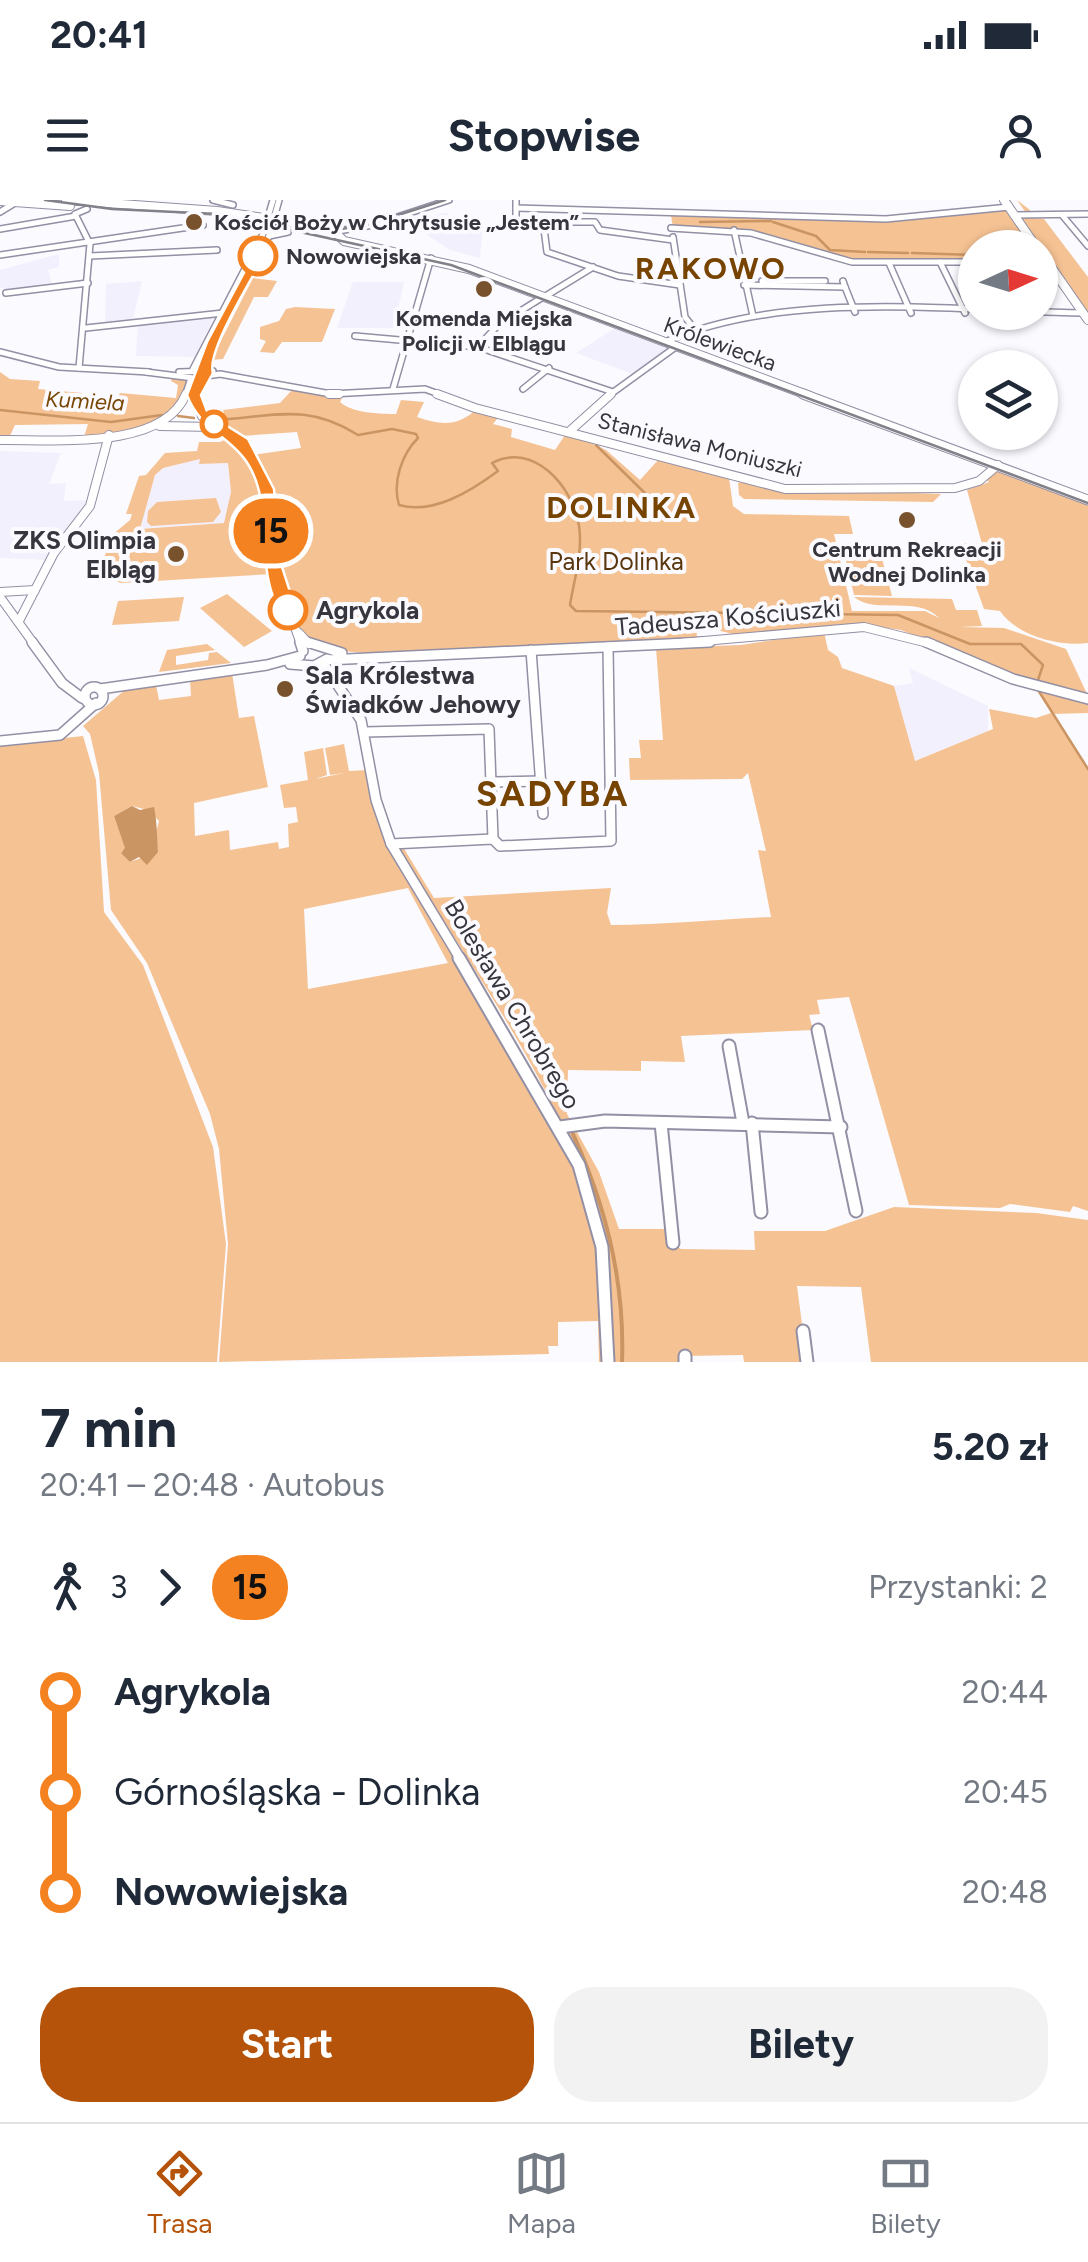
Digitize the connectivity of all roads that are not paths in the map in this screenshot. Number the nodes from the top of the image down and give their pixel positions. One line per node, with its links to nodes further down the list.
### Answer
1 (180, 200): 12 (street)
2 (213, 200): 10 (street)
3 (276, 200): 22 (street)
4 (437, 200): 29 (street)
5 (449, 200): 29 (street)
6 (0, 201): 7 (main road)
7 (68, 203): 12 (main road); 13 (main road); 18 (street)
8 (1006, 203): 14 (street); 19 (main road)
9 (13, 204): 15 (street)
10 (233, 204)
11 (516, 204): 14 (street); 21 (street)
12 (174, 208): 22 (main road)
13 (86, 209): 20 (street); 22 (main road)
14 (668, 210): 24 (street)
15 (0, 212)
16 (1062, 214): 17 (street); 19 (street); 27 (street)
17 (1088, 214)
18 (65, 215): 20 (street); 30 (street)
19 (1015, 215): 26 (main road)
20 (76, 216): 31 (street)
21 (543, 222): 32 (street); 42 (street)
22 (269, 224): 29 (main road, Królewiecka); 29 (main road, Królewiecka); 52 (street); 68 (street)
23 (203, 225): 31 (street)
24 (671, 228): 25 (street); 32 (street)
25 (734, 230): 41 (street); 46 (street)
26 (1026, 230)
27 (1076, 231): 28 (street); 33 (street)
28 (1088, 231)
29 (335, 232): 38 (main road, Królewiecka)
30 (8, 233): 34 (street)
31 (90, 240): 34 (street); 37 (street)
32 (673, 240): 45 (street)
33 (1088, 246)
34 (16, 250): 36 (street)
35 (217, 250): 37 (street)
36 (0, 255)
37 (90, 256): 44 (street)
38 (430, 258): 49 (main road, Królewiecka); 61 (street)
39 (940, 262): 40 (street); 41 (street); 50 (street)
40 (958, 262)
41 (890, 263): 53 (street)
42 (593, 268): 45 (street); 49 (street)
43 (1058, 279): 57 (main road)
44 (88, 284): 48 (street); 59 (street)
45 (680, 284): 58 (street)
46 (744, 285): 47 (street); 55 (street)
47 (763, 285): 51 (street)
48 (6, 293)
49 (544, 297): 62 (main road, Królewiecka); 64 (street)
50 (958, 299)
51 (854, 312): 53 (street); 55 (street)
52 (223, 313): 59 (street); 68 (street)
53 (911, 313): 54 (street)
54 (958, 313)
55 (753, 316): 58 (street)
56 (1058, 316): 57 (street)
57 (1087, 317)
58 (692, 326): 62 (street)
59 (86, 328): 66 (street)
60 (355, 336): 61 (street)
61 (408, 340): 64 (street); 69 (street)
62 (665, 342): 63 (main road, Królewiecka)
63 (677, 346): 73 (street); 82 (main road, Królewiecka)
64 (478, 347): 67 (street)
65 (0, 352): 66 (street)
66 (78, 368): 68 (street)
67 (549, 368): 72 (street); 73 (street)
68 (197, 373): 70 (street); 74 (street); 75 (street)
69 (395, 376): 71 (street)
70 (234, 377): 71 (street, Stanisława Moniuszki)
71 (392, 389): 79 (street, Stanisława Moniuszki)
72 (522, 389)
73 (613, 392): 79 (street)
74 (200, 412): 75 (street); 76 (street); 78 (street)
75 (176, 413): 76 (street); 77 (street)
76 (185, 425): 77 (street); 78 (street)
77 (142, 428): 80 (street)
78 (221, 428): 87 (street)
79 (571, 430): 82 (street, Stanisława Moniuszki)
80 (109, 435): 81 (street); 84 (street)
81 (0, 440)
82 (998, 465): 83 (main road, Królewiecka)
83 (1088, 500)
84 (35, 590): 85 (street); 86 (street)
85 (0, 594): 86 (street)
86 (19, 621): 96 (street)
87 (294, 625): 88 (street); 93 (street)
88 (315, 647): 92 (street); 93 (street)
89 (608, 647): 90 (street, Tadeusza Kościuszki); 95 (street, Tadeusza Kościuszki); 104 (street)
90 (531, 650): 91 (street, Tadeusza Kościuszki); 101 (street)
91 (359, 656): 92 (street, Tadeusza Kościuszki)
92 (326, 658): 93 (street, Tadeusza Kościuszki); 94 (street, Bolesława Chrobrego)
93 (305, 659): 94 (street, Bolesława Chrobrego); 96 (street)
94 (335, 682): 99 (street, Bolesława Chrobrego)
95 (1028, 683): 97 (street, Tadeusza Kościuszki)
96 (92, 695): 98 (street); 98 (street)
97 (1088, 699)
98 (77, 723): 100 (street)
99 (365, 732): 102 (street); 105 (street, Bolesława Chrobrego)
100 (0, 741)
101 (540, 780): 102 (street); 103 (street)
102 (492, 782): 104 (street)
103 (543, 814)
104 (493, 839): 105 (street)
105 (392, 844): 110 (street, Bolesława Chrobrego)
106 (818, 1030): 111 (street)
107 (729, 1046): 109 (street)
108 (661, 1123): 109 (street); 110 (street); 114 (street)
109 (748, 1123): 111 (street); 113 (street)
110 (560, 1127): 116 (street, Bolesława Chrobrego)
111 (841, 1127): 112 (street)
112 (856, 1211)
113 (761, 1212)
114 (674, 1243)
115 (803, 1332): 117 (street)
116 (608, 1362)
117 (807, 1362)

